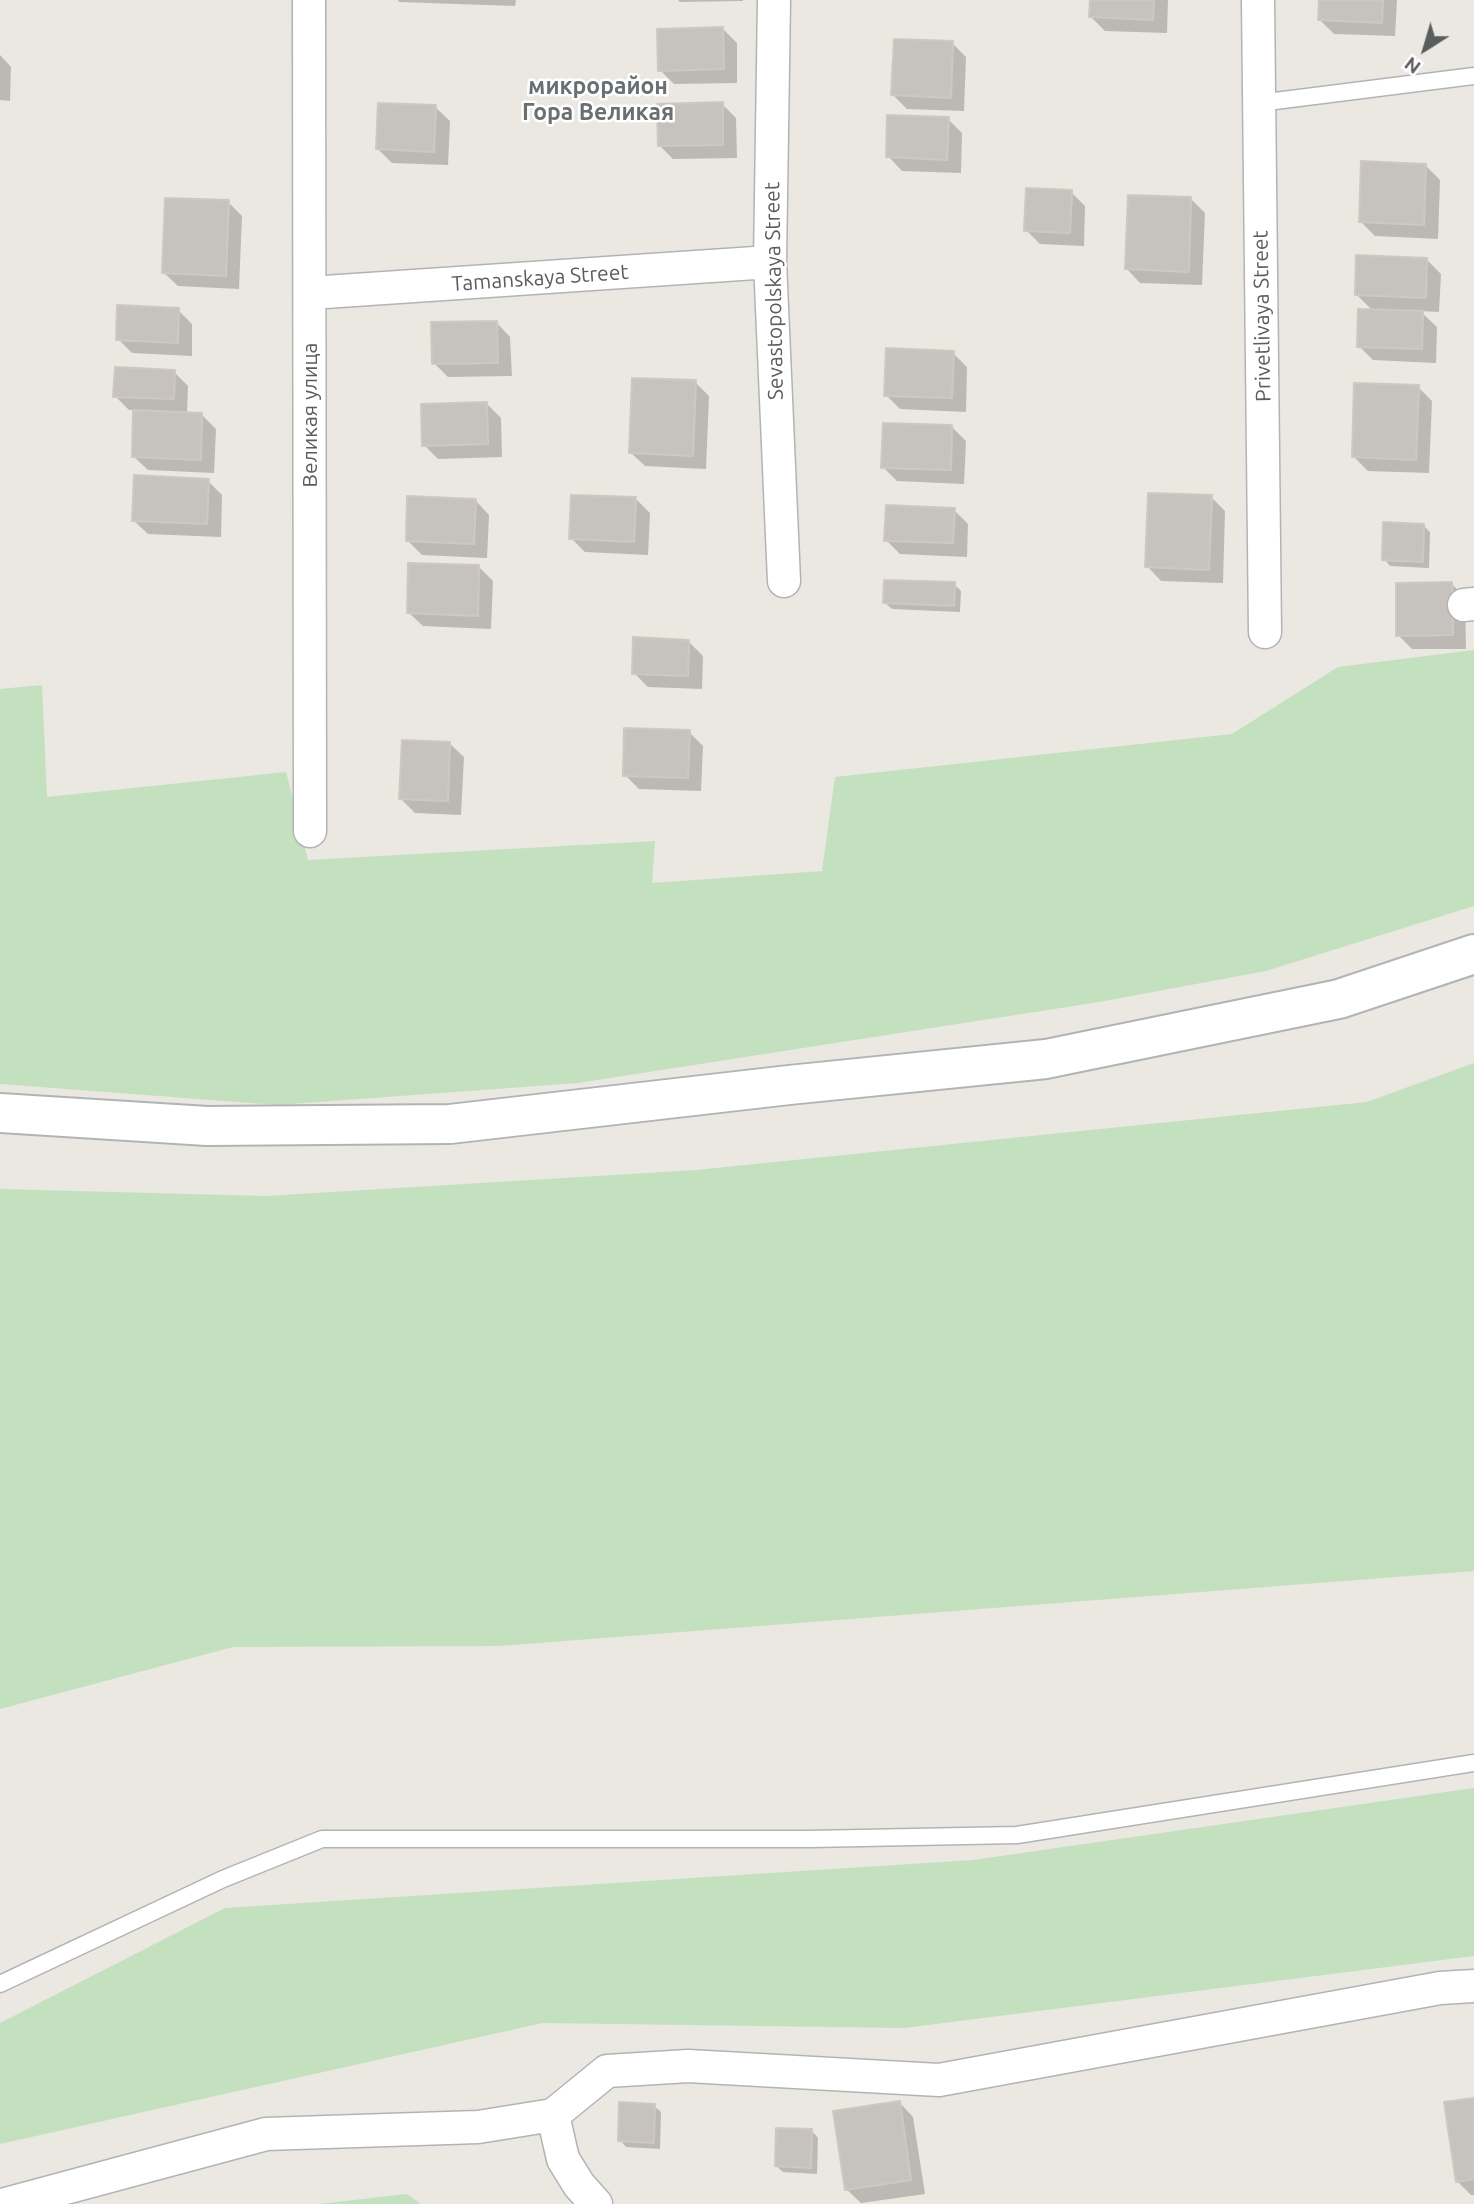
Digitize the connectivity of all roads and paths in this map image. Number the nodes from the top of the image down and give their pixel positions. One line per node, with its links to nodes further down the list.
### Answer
1 (309, 0): 7 (street, Великая улица)
2 (774, 0): 6 (street, Sevastopolskaya Street)
3 (1258, 0): 5 (street, Privetlivaya Street)
4 (1474, 76): 5 (lane)
5 (1259, 103): 9 (street, Privetlivaya Street)
6 (770, 262): 7 (street, Tamanskaya Street); 8 (street, Sevastopolskaya Street)
7 (310, 293): 10 (street, Великая улица)
8 (783, 581)
9 (1265, 632)
10 (310, 831)
11 (1474, 954): 12 (main road)
12 (0, 1113)
13 (1474, 1763): 14 (lane)
14 (0, 1984)
15 (1474, 1986): 16 (street)
16 (553, 2115): 17 (street); 18 (street)
17 (6, 2204)
18 (596, 2204)

